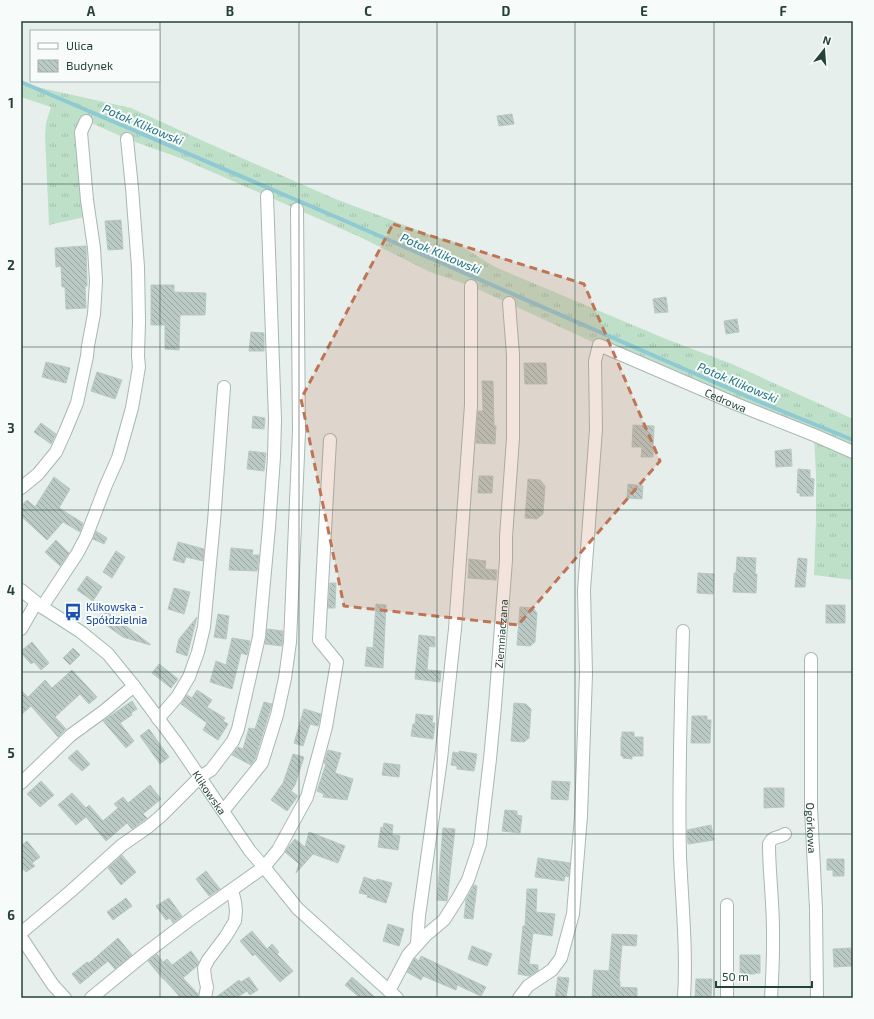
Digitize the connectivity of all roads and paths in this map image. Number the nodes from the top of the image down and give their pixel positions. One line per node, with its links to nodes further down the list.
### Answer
1 (86, 121): 10 (street)
2 (127, 139): 12 (street)
3 (267, 196): 18 (street)
4 (297, 209): 20 (street)
5 (471, 286): 27 (street)
6 (509, 303): 27 (street, Ziemniaczana)
7 (224, 388): 17 (street)
8 (330, 440): 22 (street)
9 (853, 452): 32 (street, Cedrowa)
10 (21, 488)
11 (21, 590): 12 (street, Klikowska)
12 (39, 605): 13 (street); 16 (street, Klikowska)
13 (21, 629)
14 (683, 631): 33 (street)
15 (811, 659): 36 (street, Ogórkowa)
16 (134, 686): 17 (street, Klikowska); 19 (street)
17 (158, 719): 18 (street, Klikowska)
18 (200, 777): 20 (street, Klikowska); 25 (street)
19 (21, 783)
20 (223, 811): 22 (street, Klikowska)
21 (786, 834): 35 (street)
22 (264, 867): 23 (street); 28 (street, Klikowska)
23 (232, 890): 30 (street); 31 (street)
24 (727, 905): 34 (street)
25 (21, 933)
26 (21, 937): 29 (street)
27 (417, 944): 28 (street, Ziemniaczana)
28 (393, 995)
29 (65, 998)
30 (91, 998)
31 (205, 998)
32 (519, 998)
33 (684, 998)
34 (727, 998)
35 (771, 998)
36 (817, 998)

